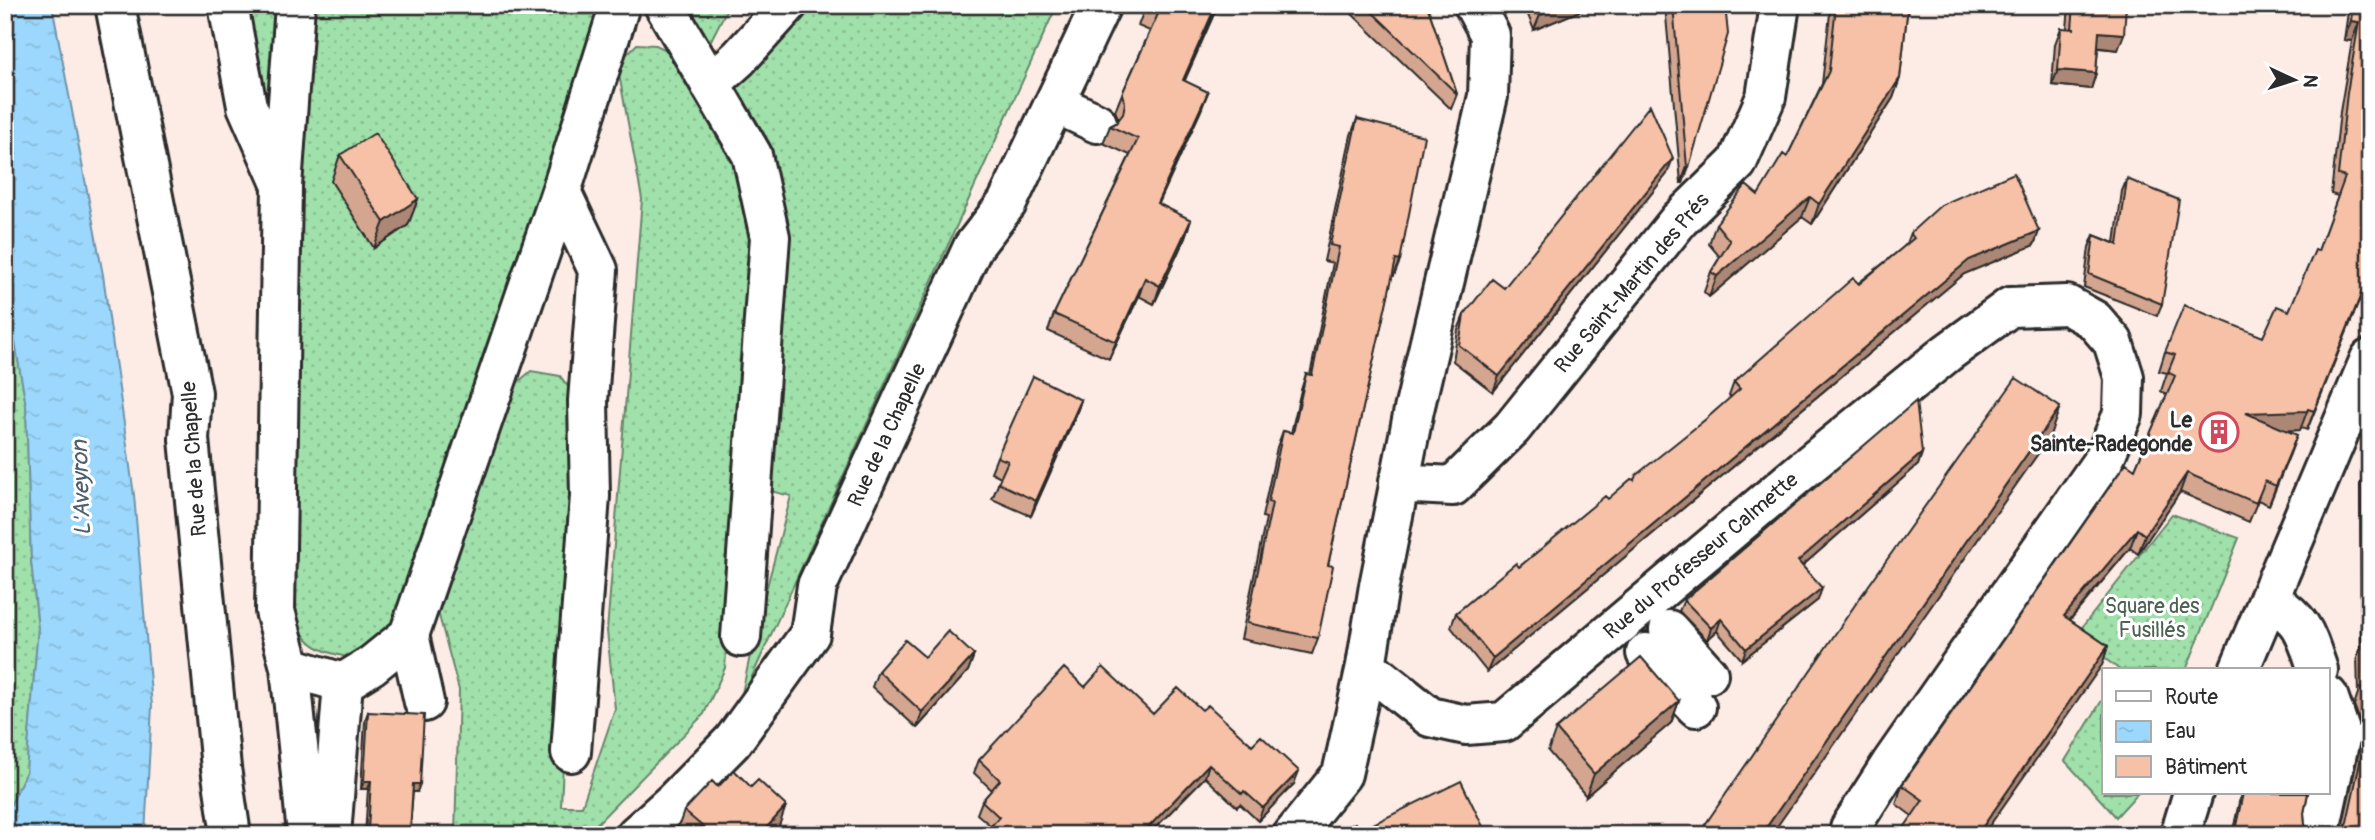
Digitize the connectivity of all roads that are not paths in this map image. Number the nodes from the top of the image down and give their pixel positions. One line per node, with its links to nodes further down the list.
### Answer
1 (116, 5): 34 (street, Rue de la Chapelle)
2 (228, 5): 13 (street)
3 (295, 5): 13 (street)
4 (620, 5): 14 (street)
5 (664, 5): 10 (street)
6 (788, 5): 10 (street)
7 (1101, 5): 11 (street, Rue de la Chapelle)
8 (1474, 5): 17 (street)
9 (1780, 5): 17 (street, Rue Saint-Martin des Prés)
10 (710, 84): 20 (street)
11 (1055, 103): 12 (street); 37 (street, Rue de la Chapelle)
12 (1097, 123)
13 (282, 186): 23 (street)
14 (561, 192): 19 (street); 30 (street)
15 (2370, 359): 16 (street)
16 (2354, 437): 18 (street)
17 (1399, 481): 22 (street)
18 (2270, 599): 24 (street); 25 (street)
19 (409, 635): 26 (street); 28 (street)
20 (741, 637)
21 (1657, 642): 27 (street)
22 (1366, 666): 38 (street); 39 (street, Rue du Professeur Calmette)
23 (290, 667): 26 (street); 35 (street)
24 (2240, 668)
25 (2317, 668)
26 (343, 683): 36 (street)
27 (1702, 691)
28 (424, 702)
29 (2330, 702): 31 (street)
30 (571, 752)
31 (2330, 784)
32 (2193, 794): 40 (street)
33 (2328, 794): 41 (street)
34 (231, 835)
35 (310, 835)
36 (331, 835)
37 (636, 835)
38 (1293, 835)
39 (1849, 835)
40 (2180, 835)
41 (2319, 835)

